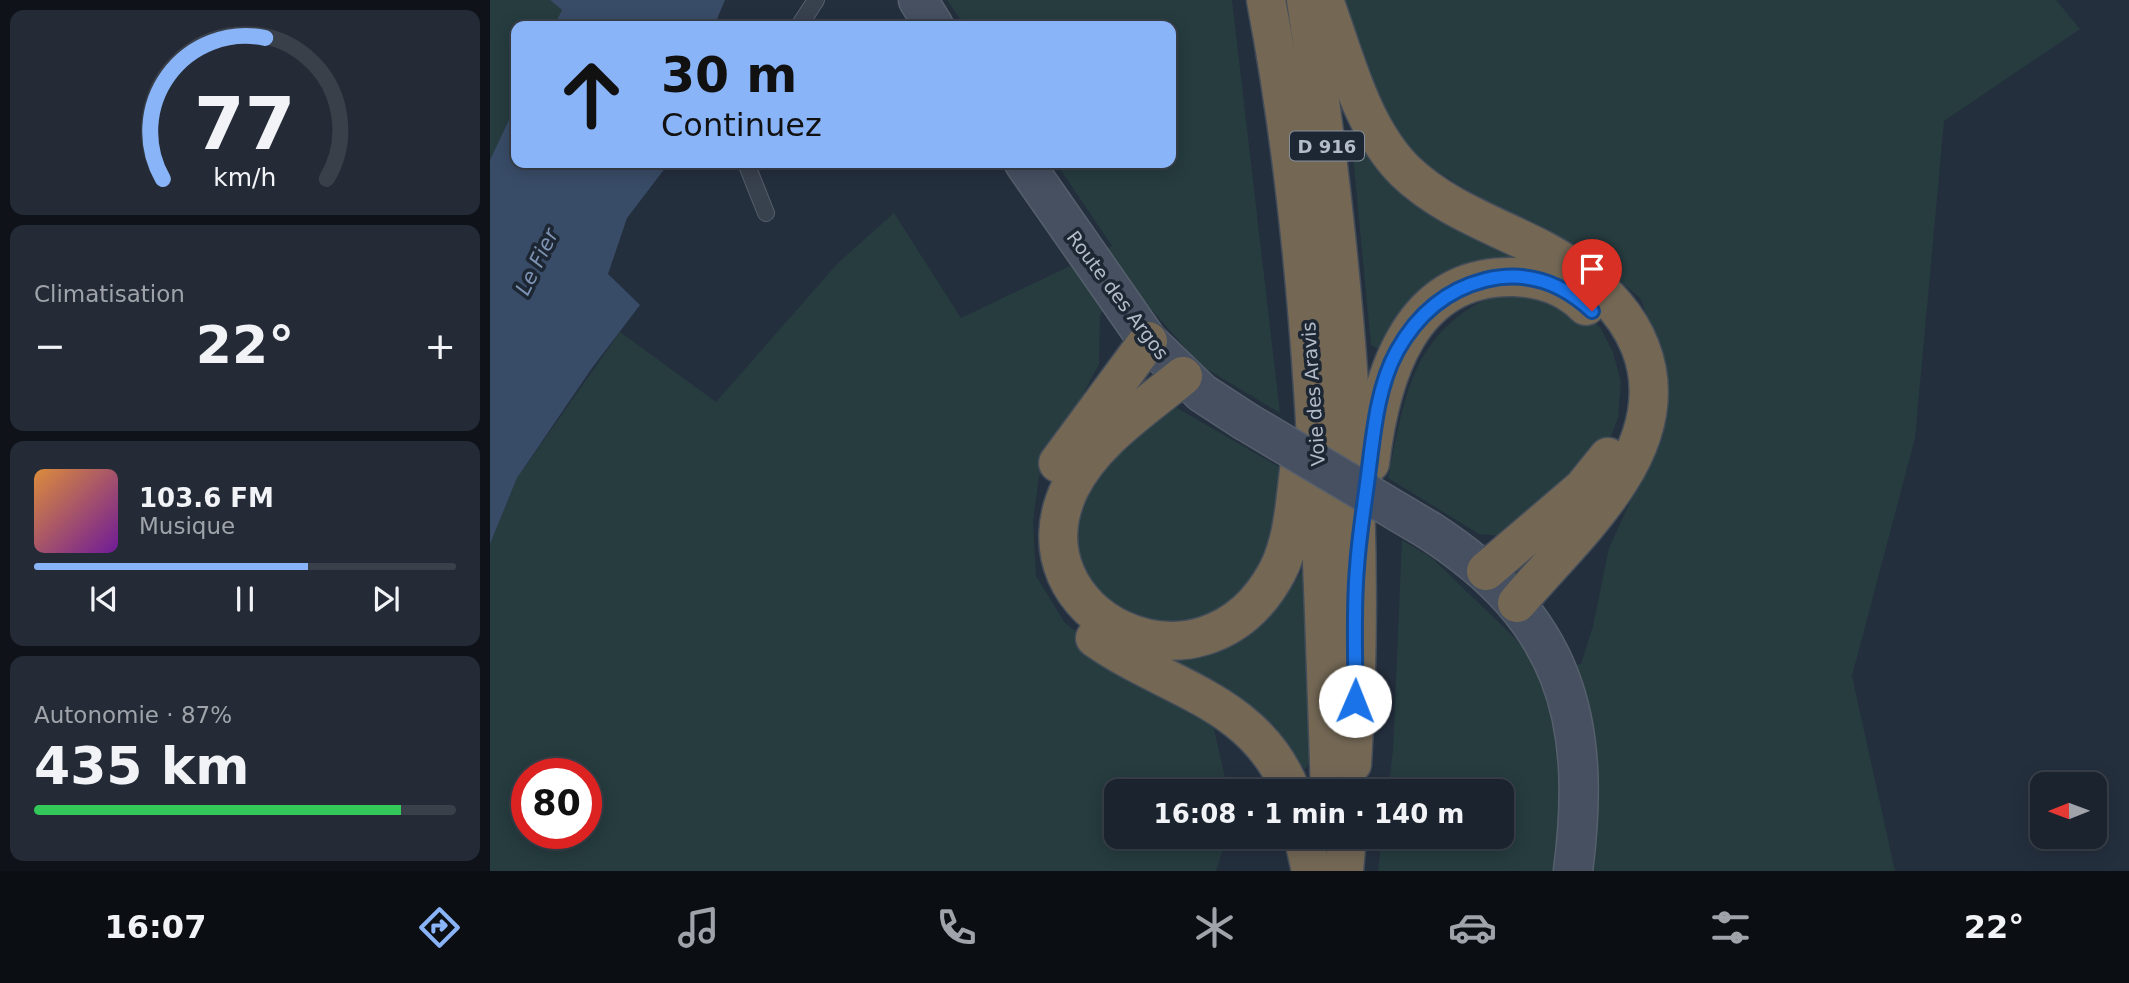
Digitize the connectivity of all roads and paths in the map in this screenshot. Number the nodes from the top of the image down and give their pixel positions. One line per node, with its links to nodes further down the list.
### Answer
1 (816, 0): 6 (lane)
2 (918, 0): 7 (street)
3 (1266, 0): 11 (highway, Voie des Aravis / D 916)
4 (1306, 0): 14 (highway, Voie des Aravis / D 916)
5 (1324, 0): 16 (highway)
6 (802, 21)
7 (931, 21)
8 (748, 168): 10 (lane)
9 (1027, 168): 12 (street, Route des Argos)
10 (766, 214)
11 (1311, 340): 13 (highway); 18 (highway, Voie des Aravis / D 916)
12 (1148, 341): 13 (street, Route des Argos); 17 (highway)
13 (1183, 376): 15 (street, Route des Argos, bridge)
14 (1356, 570): 15 (highway); 19 (highway, Voie des Aravis / D 916)
15 (1486, 571): 16 (street, Route des Argos)
16 (1517, 603): 26 (street, Route des Argos)
17 (1285, 779)
18 (1329, 779)
19 (1350, 779)
20 (1306, 849): 23 (highway)
21 (1332, 849): 24 (highway)
22 (1346, 849): 25 (highway)
23 (1311, 871)
24 (1333, 871)
25 (1344, 871)
26 (1573, 871)

